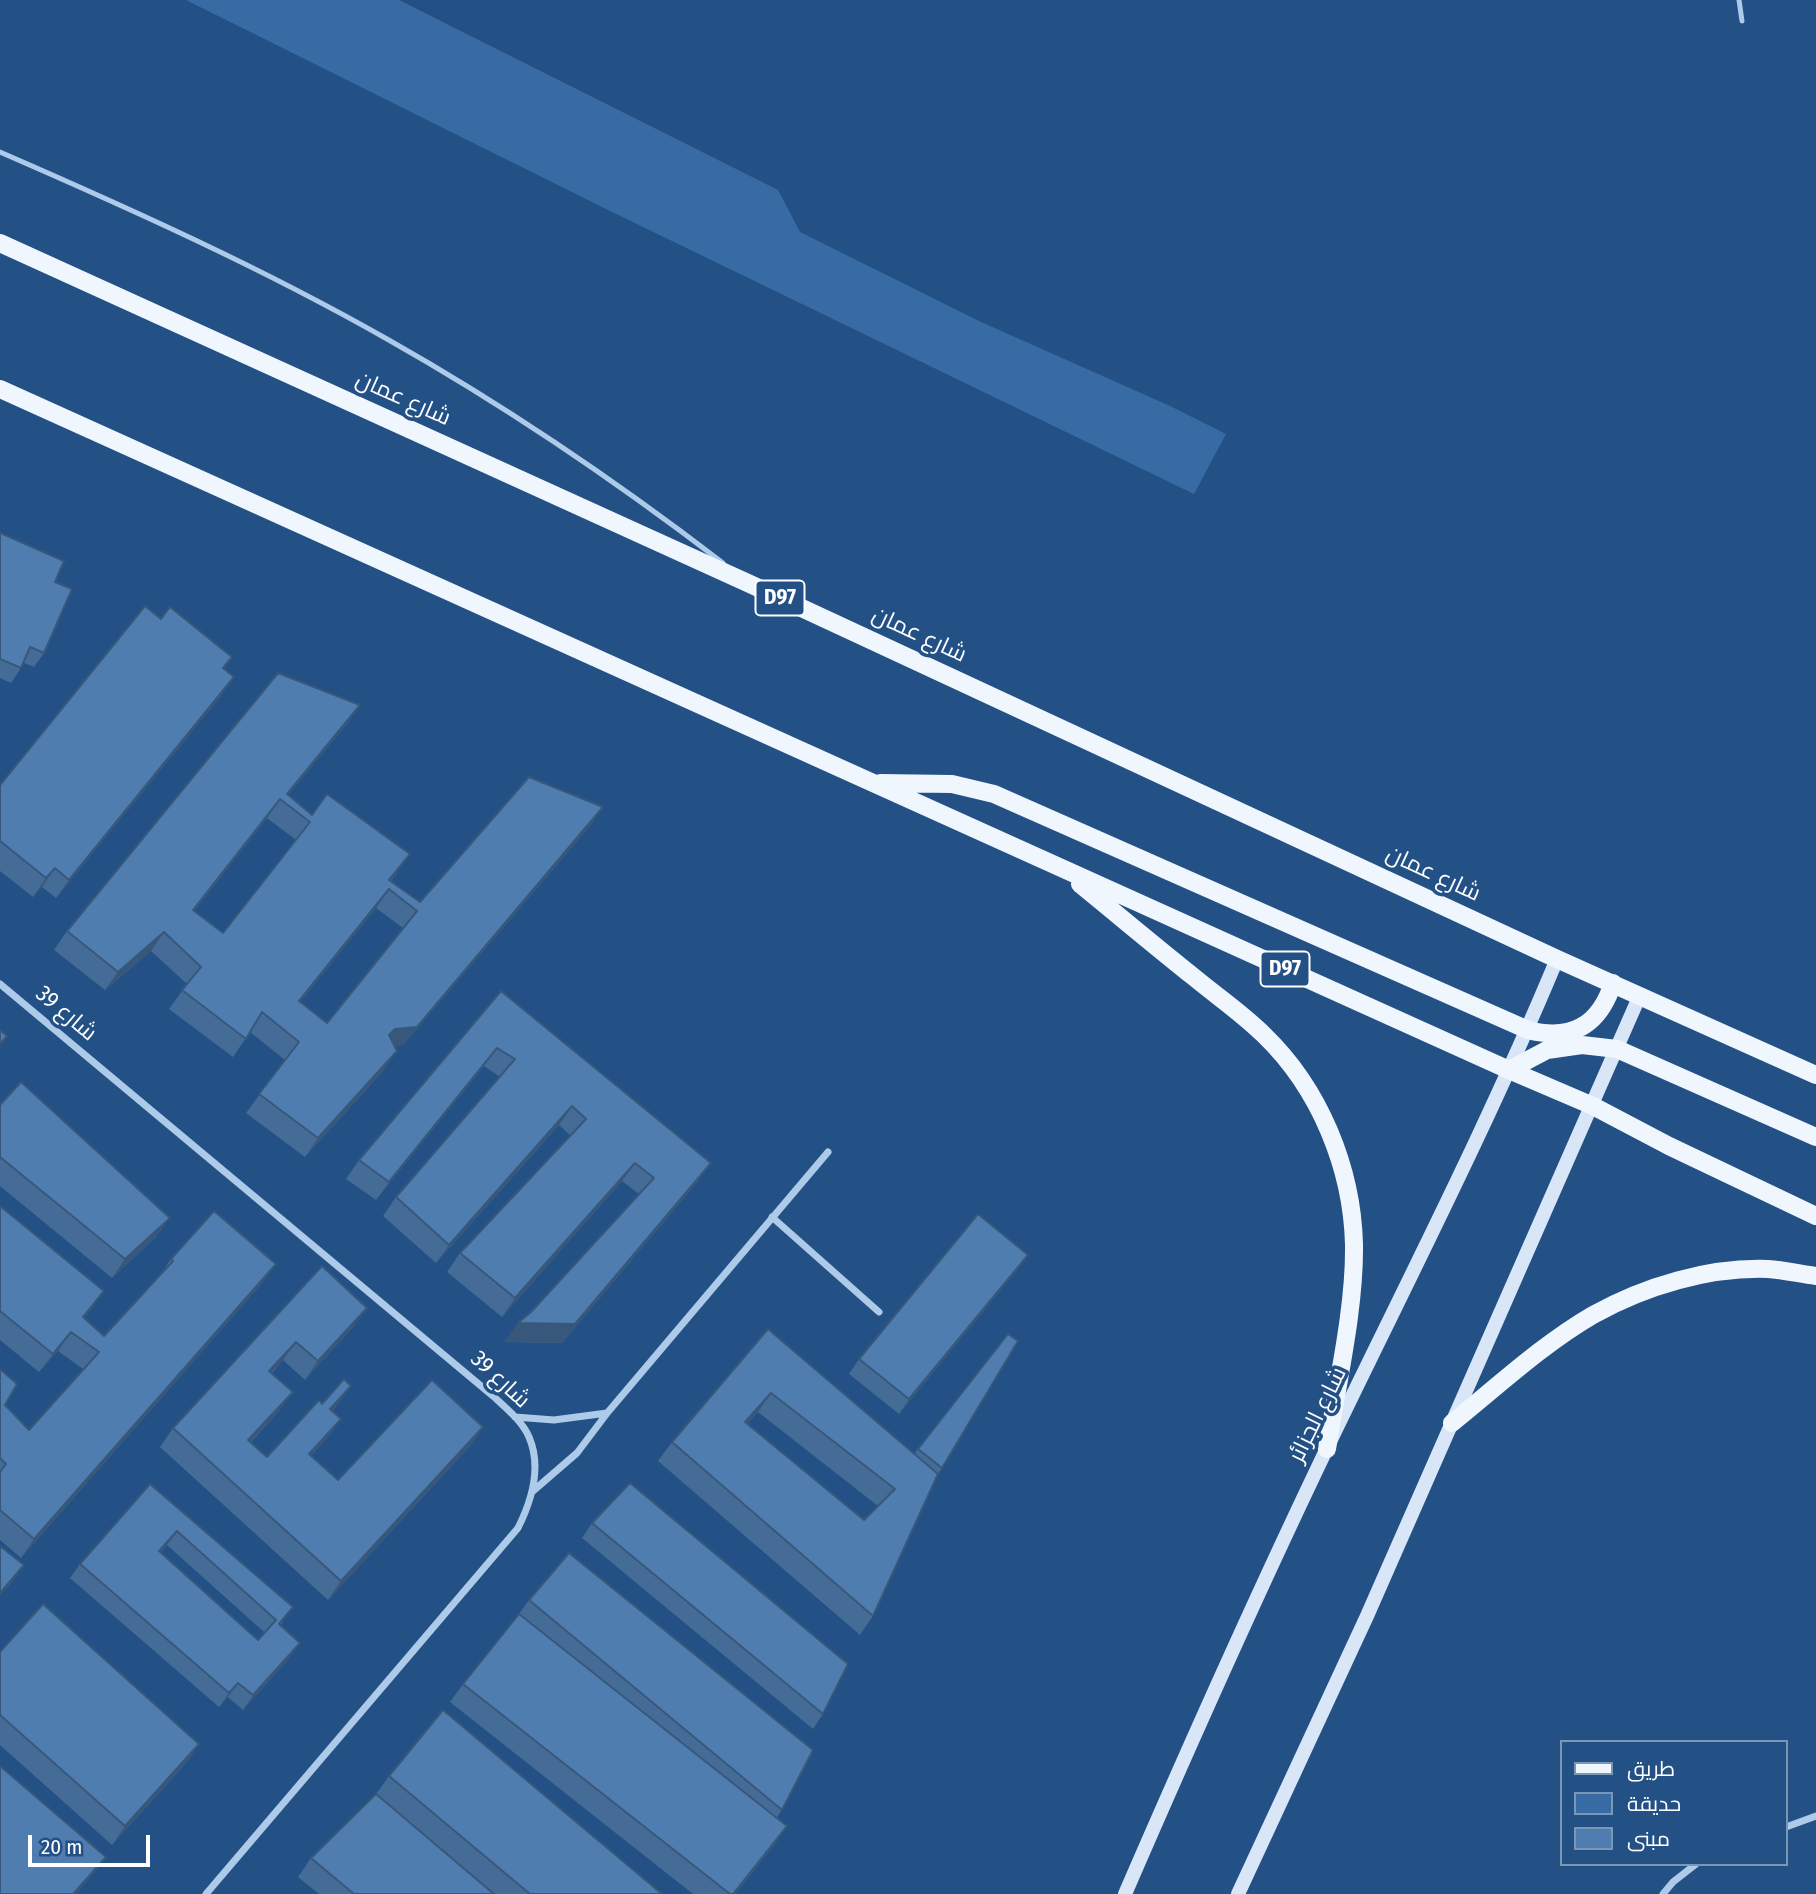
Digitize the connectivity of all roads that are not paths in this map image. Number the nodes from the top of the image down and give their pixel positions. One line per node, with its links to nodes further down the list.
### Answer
1 (1739, 0): 2 (lane)
2 (1742, 21)
3 (0, 152): 6 (lane)
4 (0, 243): 6 (main road, شارع عمان / D97)
5 (0, 389): 7 (main road, D97)
6 (750, 584): 9 (main road, شارع عمان / D97)
7 (873, 783): 8 (main road, D97); 13 (main road)
8 (1061, 869): 15 (main road, D97); 27 (main road)
9 (1557, 958): 10 (main road, شارع عمان / D97); 13 (main road, شارع الجزائر)
10 (1612, 983): 12 (main road, شارع عمان / D97); 13 (main road)
11 (0, 984): 25 (street, شارع 39)
12 (1640, 995): 14 (main road); 16 (main road, شارع عمان / D97)
13 (1528, 1030): 15 (main road, شارع الجزائر)
14 (1618, 1049): 15 (main road); 17 (main road); 18 (main road)
15 (1509, 1070): 17 (main road, D97); 27 (main road, شارع الجزائر)
16 (1816, 1075)
17 (1593, 1105): 20 (main road, D97); 26 (main road)
18 (1816, 1137)
19 (828, 1152): 21 (street)
20 (1816, 1216)
21 (772, 1217): 23 (street); 24 (street)
22 (1816, 1276): 26 (main road)
23 (879, 1312)
24 (608, 1412): 25 (street); 28 (street)
25 (515, 1417): 28 (street, شارع 39)
26 (1452, 1423): 34 (main road)
27 (1327, 1449): 33 (main road, شارع الجزائر)
28 (533, 1491): 32 (street, شارع 39)
29 (1816, 1816): 30 (street)
30 (1788, 1826)
31 (1693, 1866): 35 (street)
32 (206, 1894)
33 (1125, 1894)
34 (1238, 1894)
35 (1663, 1894)

